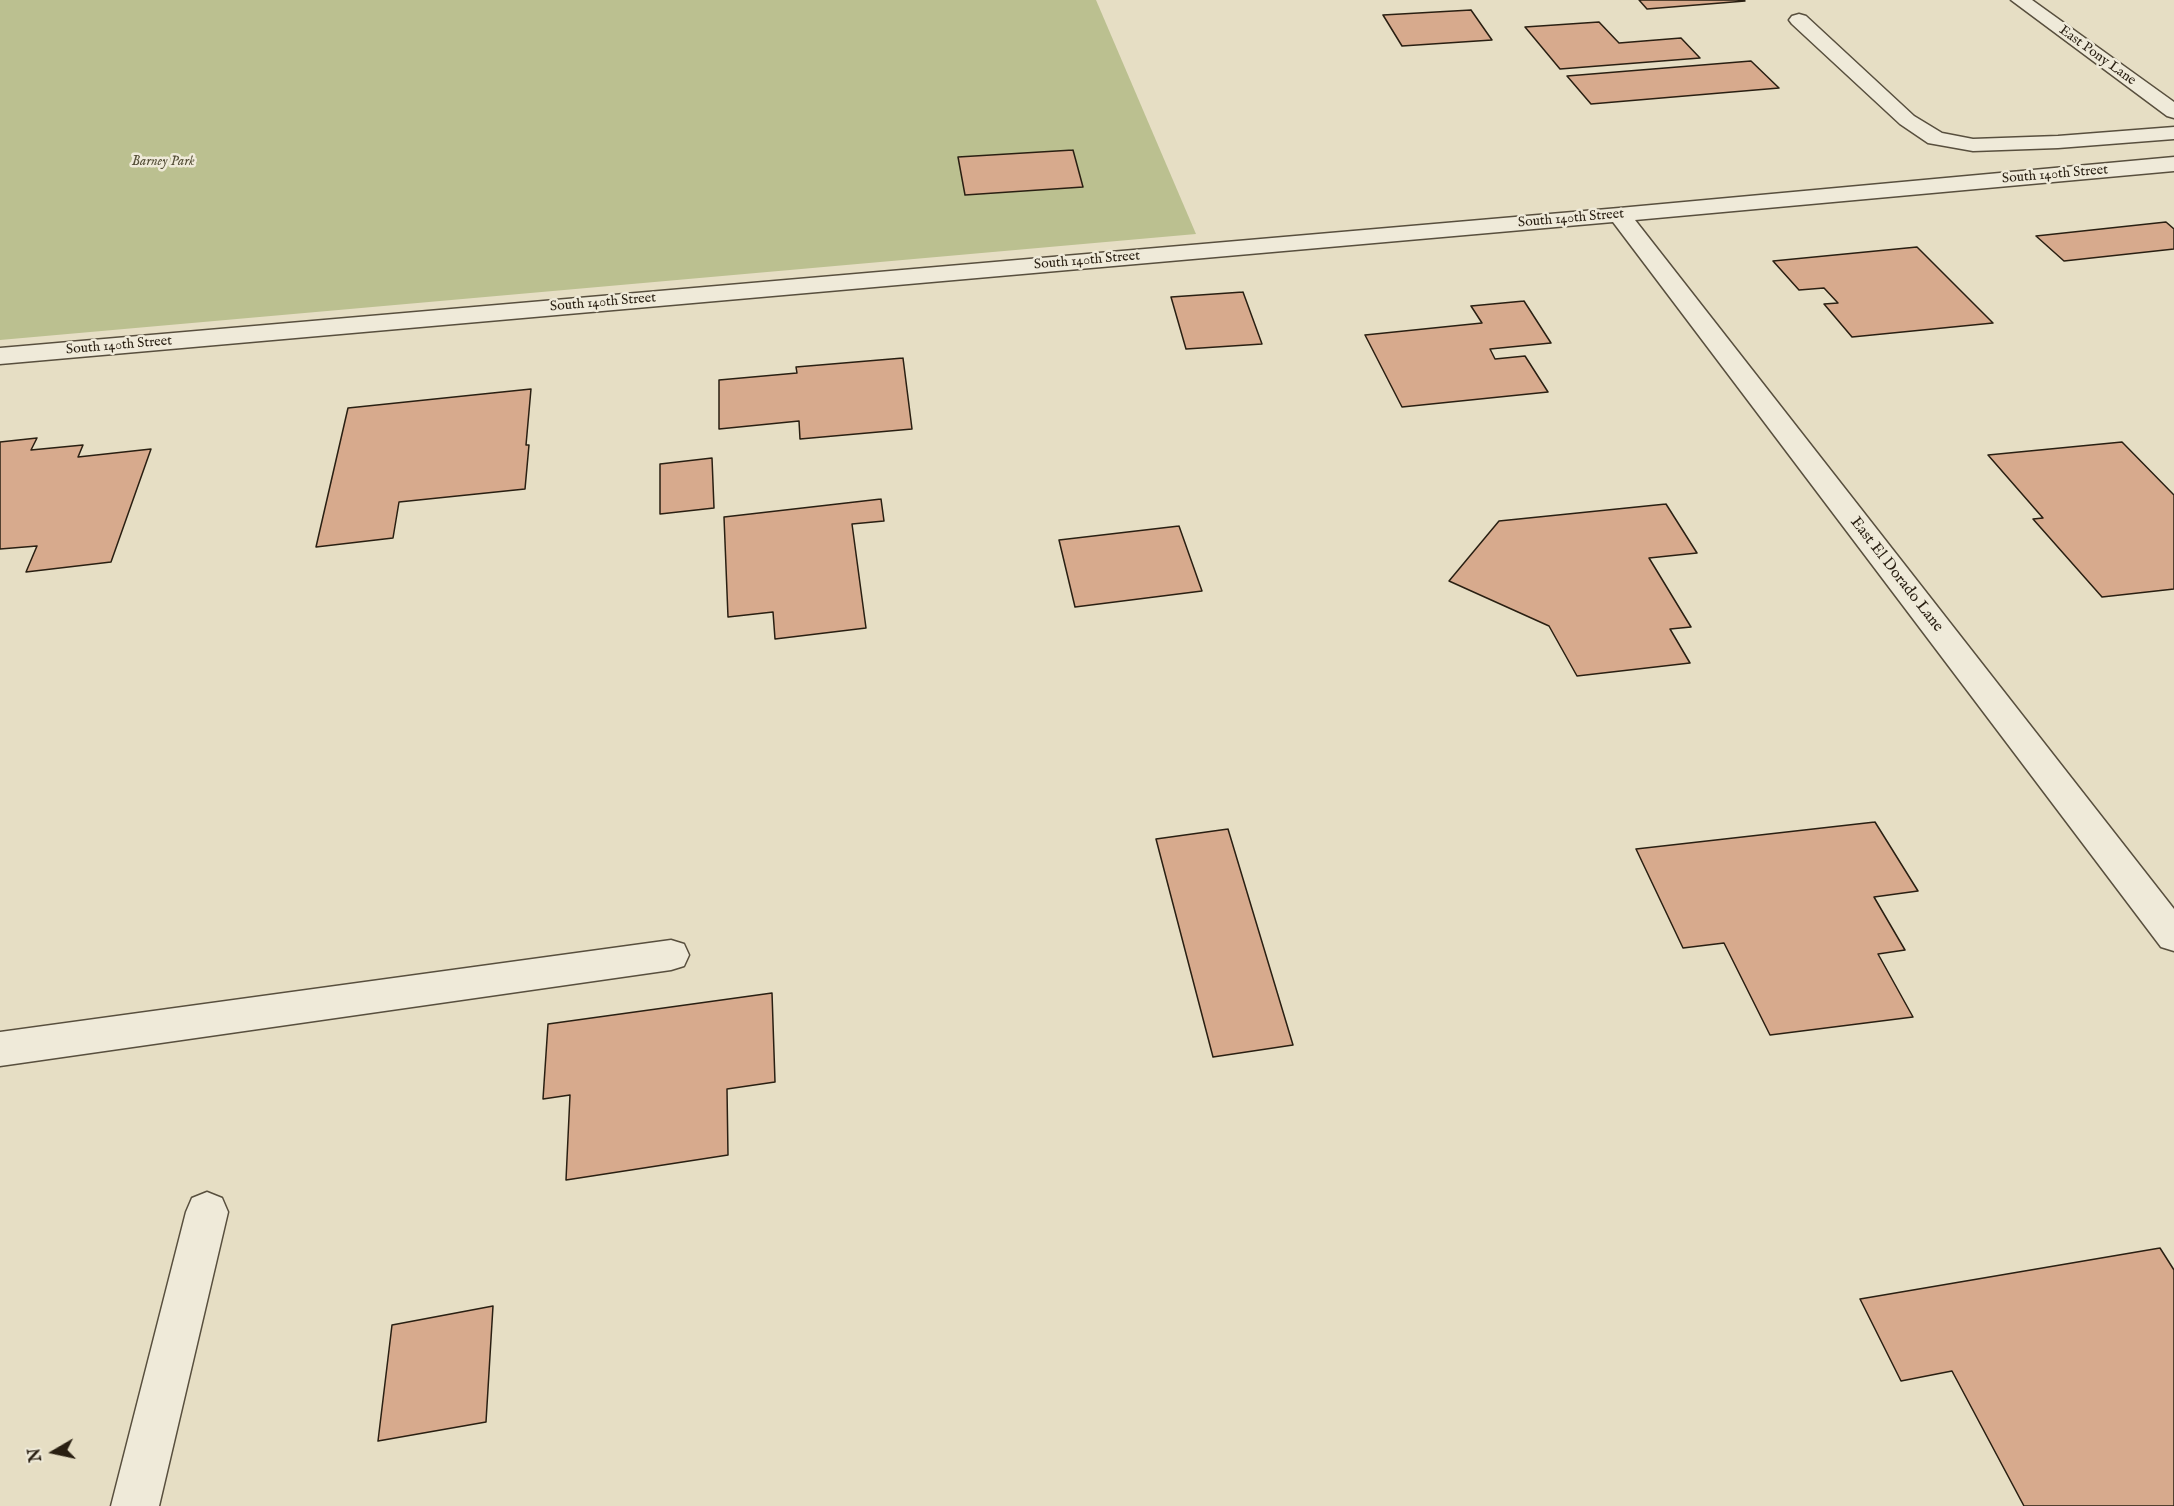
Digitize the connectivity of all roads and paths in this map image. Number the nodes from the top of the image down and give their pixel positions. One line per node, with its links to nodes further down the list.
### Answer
1 (2020, 0): 3 (street, East Pony Lane)
2 (1799, 20): 4 (street)
3 (2174, 112)
4 (2174, 133)
5 (2174, 164): 6 (street, South 140th Street)
6 (1619, 215): 7 (street, South 140th Street); 8 (street, East El Dorado Lane)
7 (0, 356)
8 (2174, 936)
9 (670, 955): 10 (street)
10 (0, 1049)
11 (207, 1212): 12 (street)
12 (135, 1506)

